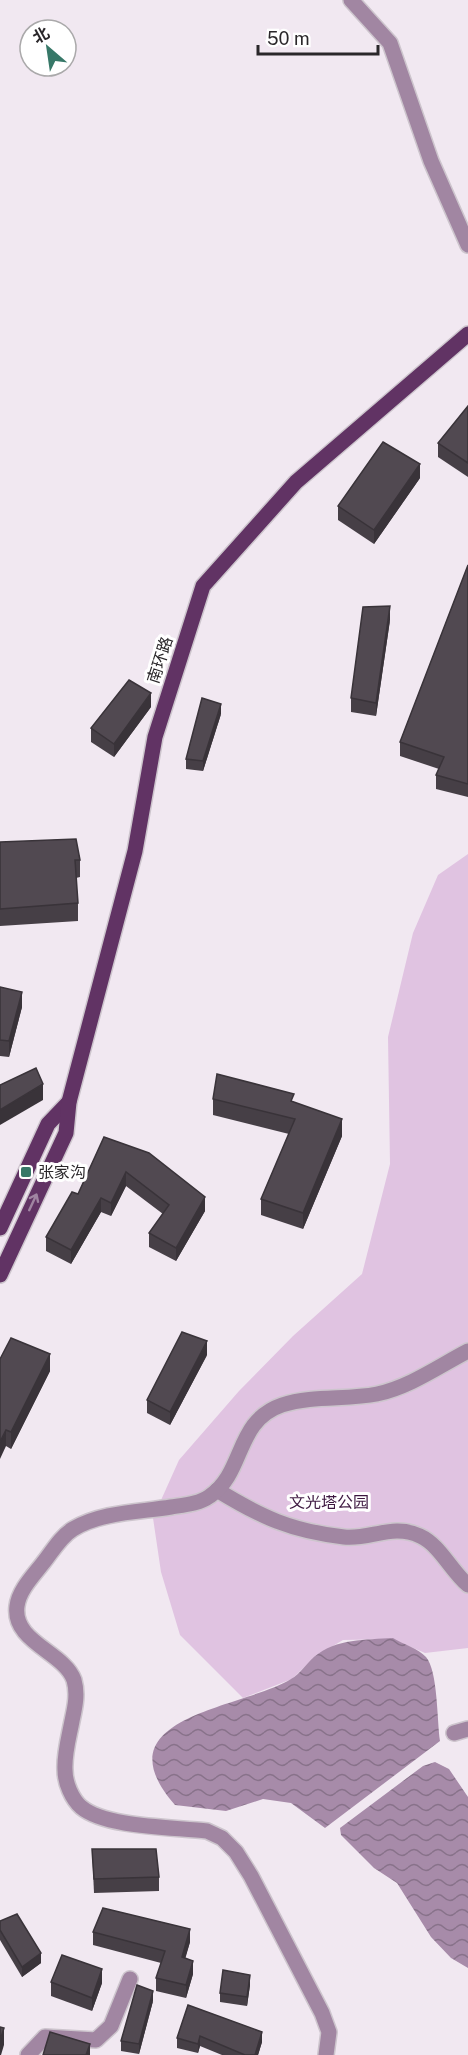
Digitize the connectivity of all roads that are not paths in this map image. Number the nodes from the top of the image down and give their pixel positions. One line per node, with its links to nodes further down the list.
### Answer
1 (351, 0): 2 (street)
2 (468, 245)
3 (468, 334): 4 (main road, 南环路)
4 (69, 1102): 5 (main road, 南环路); 6 (main road, 南环路, one-way to 4)
5 (0, 1228): 6 (street)
6 (17, 1237): 7 (main road, 南环路)
7 (0, 1275)
8 (468, 1351): 9 (street)
9 (217, 1490): 10 (street); 13 (street)
10 (468, 1585)
11 (130, 1979): 12 (street)
12 (28, 2055)
13 (326, 2055)

